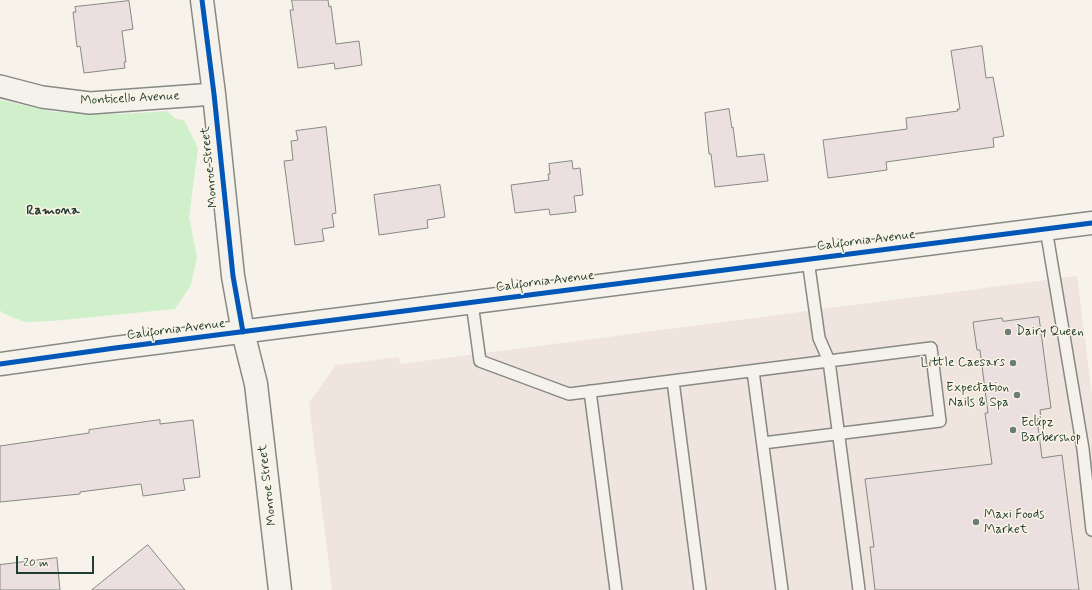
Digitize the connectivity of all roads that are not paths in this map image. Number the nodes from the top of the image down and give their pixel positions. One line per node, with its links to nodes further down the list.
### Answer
1 (202, 0): 3 (main road, Monroe Street)
2 (0, 86): 3 (street, Monticello Avenue)
3 (214, 94): 8 (main road, Monroe Street)
4 (1092, 223): 5 (main road, California Avenue)
5 (1046, 229): 6 (main road, California Avenue); 16 (lane)
6 (808, 260): 7 (main road, California Avenue); 9 (lane)
7 (472, 302): 8 (main road, California Avenue); 13 (lane)
8 (243, 332): 10 (main road, California Avenue); 17 (main road, Monroe Street)
9 (829, 361): 11 (lane); 14 (lane); 14 (lane)
10 (0, 364)
11 (753, 371): 12 (lane); 15 (lane)
12 (673, 381): 13 (lane); 19 (lane)
13 (590, 391): 18 (lane)
14 (838, 433): 15 (lane); 21 (lane)
15 (763, 443): 20 (lane)
16 (1092, 530)
17 (280, 590)
18 (616, 590)
19 (700, 590)
20 (782, 590)
21 (859, 590)

